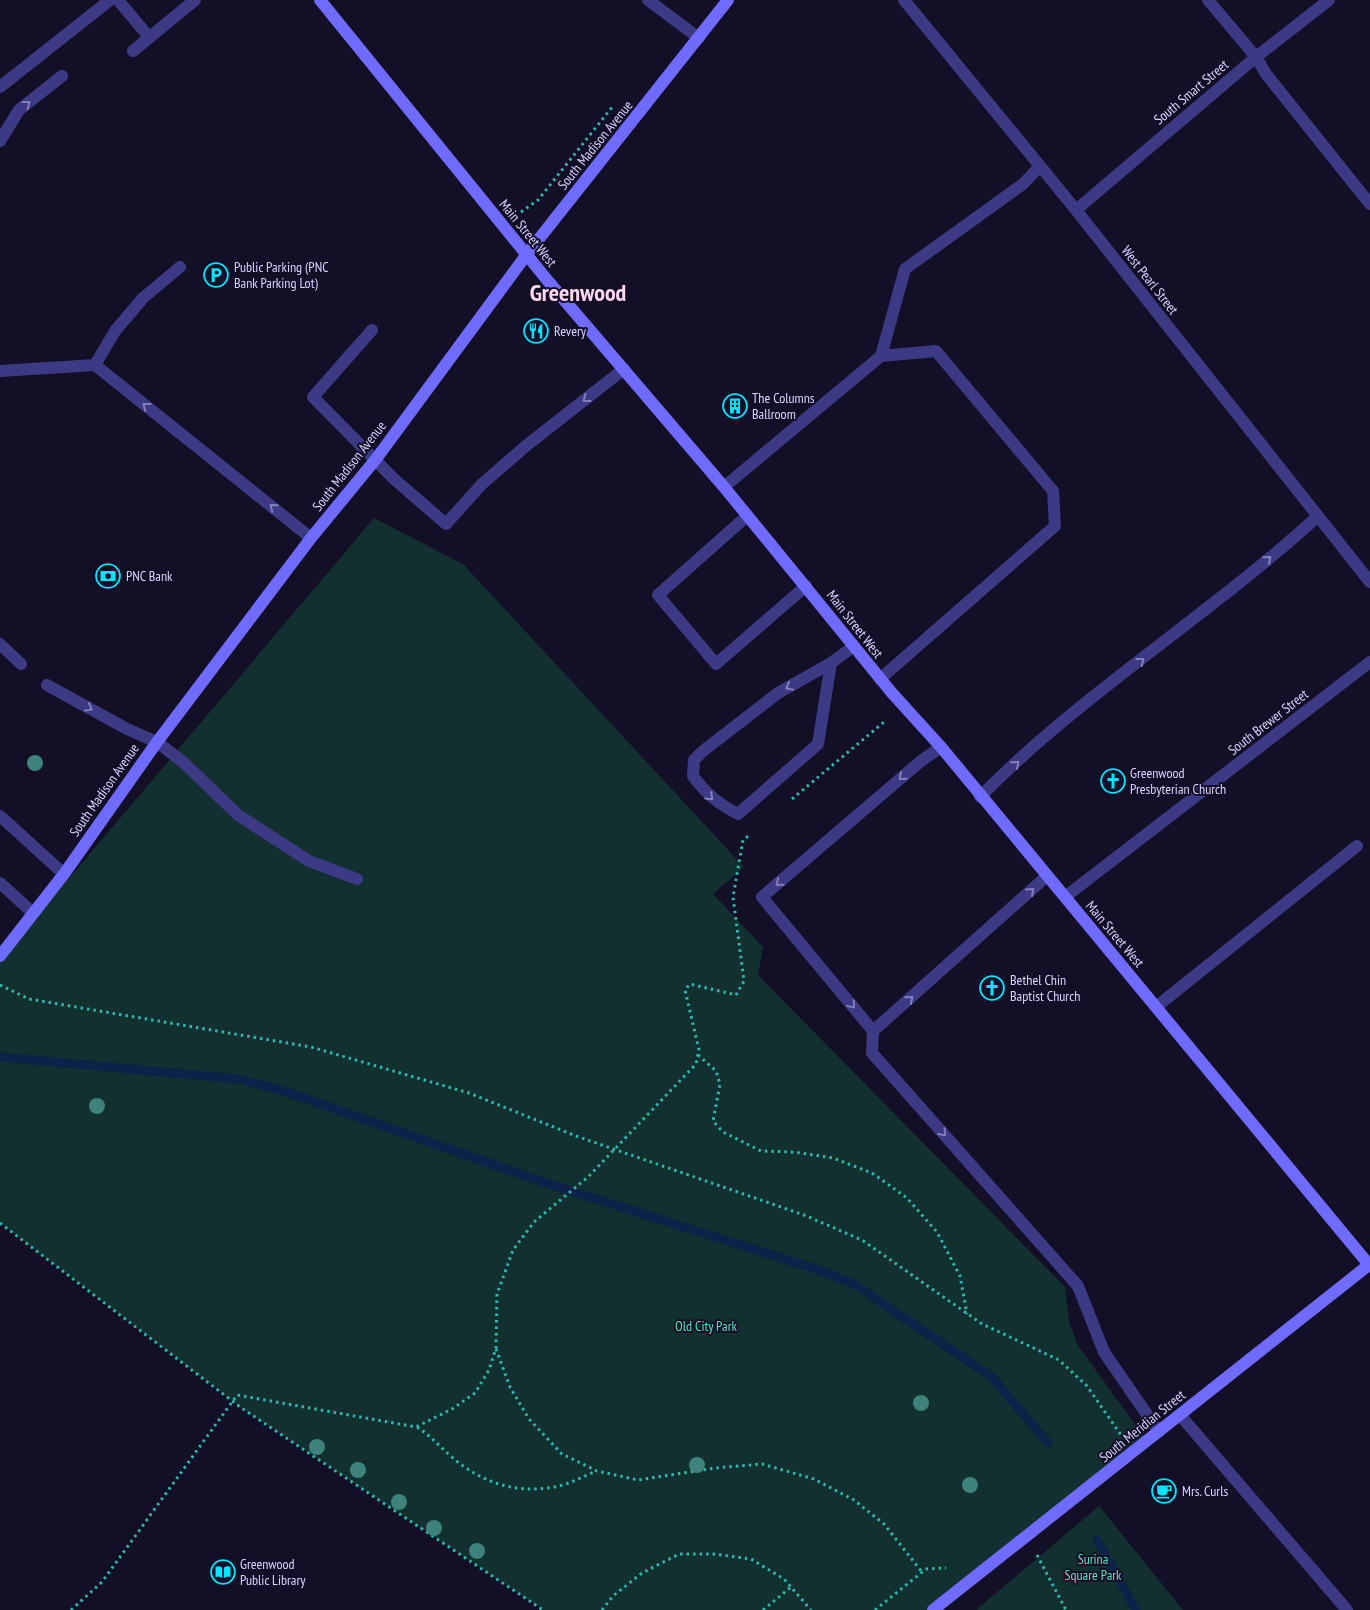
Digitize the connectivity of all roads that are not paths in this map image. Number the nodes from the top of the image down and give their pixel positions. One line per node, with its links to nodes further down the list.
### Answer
1 (110, 0): 15 (street)
2 (118, 0): 10 (street)
3 (195, 0): 10 (street)
4 (320, 0): 20 (main road, Main Street West)
5 (648, 0): 11 (street)
6 (728, 0): 11 (main road, South Madison Avenue)
7 (904, 0): 17 (street, West Pearl Street)
8 (1208, 0): 13 (street)
9 (1329, 0): 13 (street, South Smart Street)
10 (149, 38): 12 (street)
11 (699, 38): 20 (main road, South Madison Avenue)
12 (133, 51)
13 (1256, 57): 18 (street); 19 (street, South Smart Street)
14 (62, 76): 16 (street, one-way to 14)
15 (0, 86)
16 (0, 141)
17 (1040, 166): 19 (street, West Pearl Street); 23 (street)
18 (1370, 204)
19 (1076, 210): 30 (street, West Pearl Street)
20 (527, 254): 25 (main road, Main Street West); 27 (main road, South Madison Avenue)
21 (180, 267): 24 (street)
22 (372, 330): 27 (street)
23 (881, 356): 28 (street); 39 (street)
24 (95, 365): 26 (street); 31 (street, one-way to 24)
25 (624, 369): 27 (street, one-way to 27); 28 (main road, Main Street West)
26 (0, 371)
27 (376, 459): 31 (main road, South Madison Avenue)
28 (724, 487): 29 (main road, Main Street West)
29 (747, 516): 33 (main road, Main Street West); 33 (street)
30 (1318, 516): 32 (street, West Pearl Street); 43 (street, one-way to 30)
31 (311, 538): 41 (main road, South Madison Avenue)
32 (1370, 582)
33 (806, 586): 35 (main road, Main Street West)
34 (0, 644): 38 (street)
35 (854, 646): 37 (street); 39 (main road, Main Street West)
36 (1370, 662): 50 (street, South Brewer Street)
37 (831, 663): 37 (street, one-way to 37)
38 (20, 664)
39 (880, 679): 42 (main road, Main Street West)
40 (47, 685): 41 (street, one-way to 41)
41 (157, 742): 46 (main road, South Madison Avenue); 48 (street)
42 (941, 747): 43 (main road, Main Street West); 54 (street, one-way to 54)
43 (980, 797): 47 (main road, Main Street West)
44 (0, 816): 46 (street)
45 (1357, 846): 53 (street)
46 (64, 874): 51 (main road, South Madison Avenue)
47 (1047, 876): 50 (main road, Main Street West); 54 (street, one-way to 47)
48 (357, 879)
49 (0, 884): 51 (street)
50 (1065, 897): 53 (main road, Main Street West)
51 (33, 914): 52 (main road, South Madison Avenue)
52 (0, 956)
53 (1156, 1008): 55 (main road, Main Street West)
54 (873, 1031): 57 (street, one-way to 57)
55 (1370, 1265): 56 (main road, South Meridian Street)
56 (1180, 1415): 57 (main road, South Meridian Street); 59 (street)
57 (1159, 1432): 58 (main road, South Meridian Street)
58 (933, 1610)
59 (1347, 1610)

